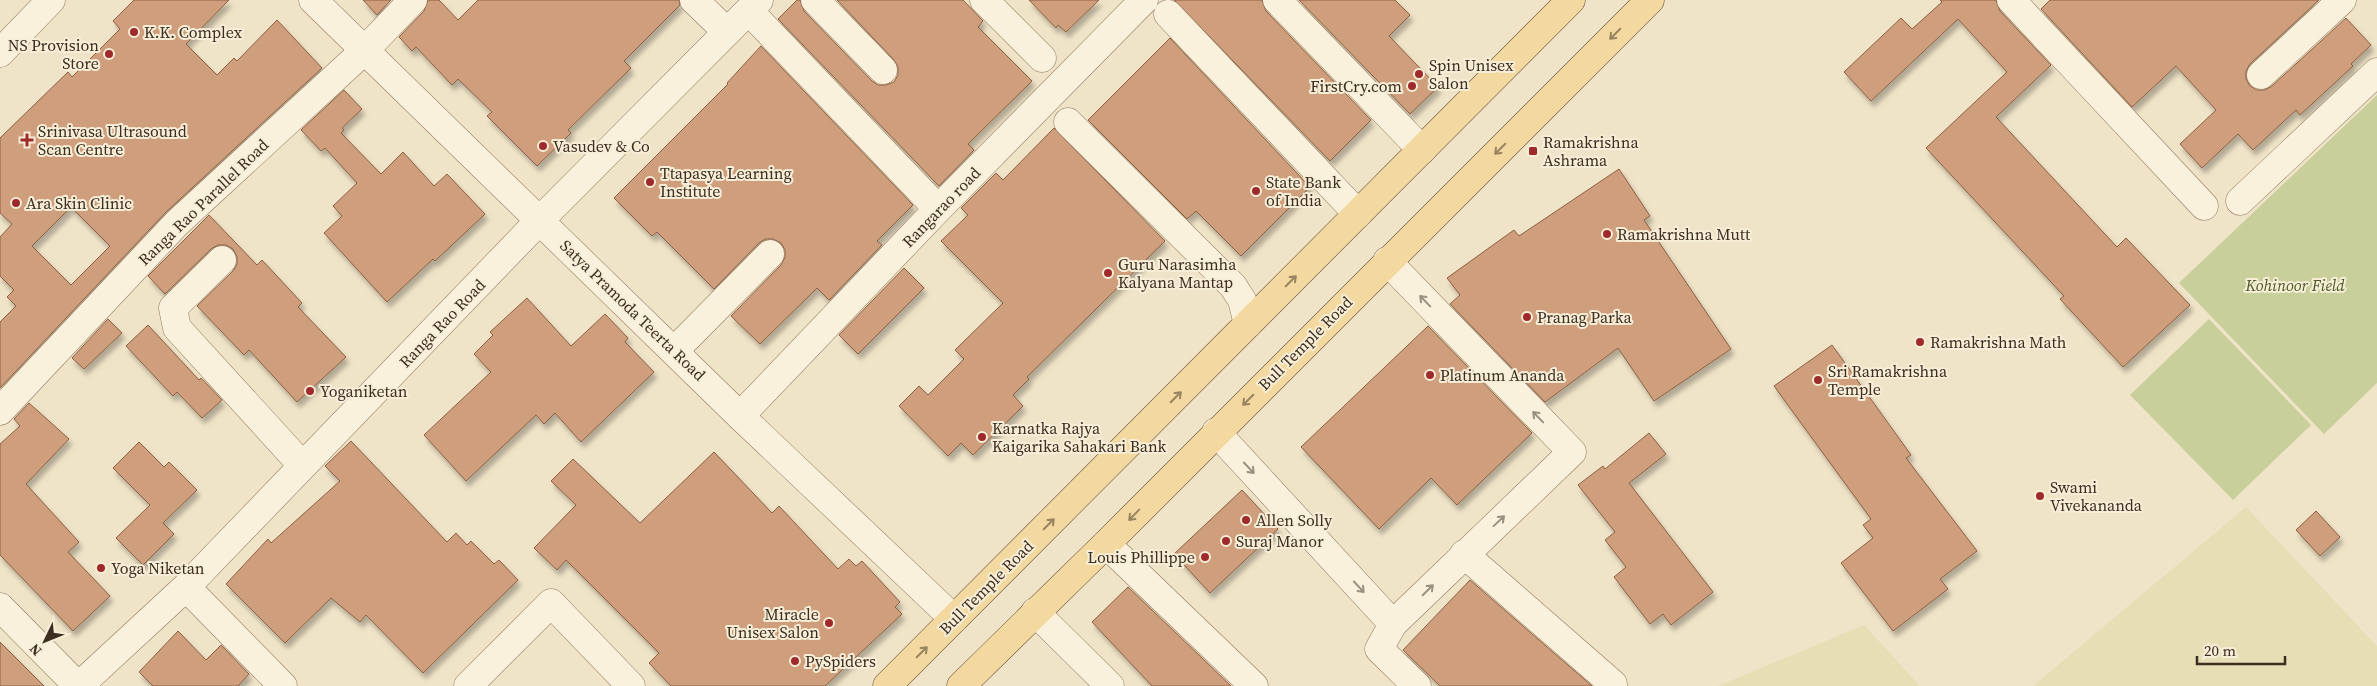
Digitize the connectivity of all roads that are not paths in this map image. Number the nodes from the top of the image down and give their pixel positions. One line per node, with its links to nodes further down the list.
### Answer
1 (313, 0): 16 (street, Satya Pramoda Teerta Road)
2 (413, 0): 16 (street, Ranga Rao Parallel Road)
3 (694, 0): 15 (street)
4 (815, 0): 19 (street)
5 (984, 0): 18 (street)
6 (1144, 0): 26 (street, Rangarao road)
7 (1277, 0): 23 (street)
8 (1571, 0): 23 (main road, Bull Temple Road)
9 (1650, 0): 31 (main road, Bull Temple Road, one-way to 31)
10 (2011, 0): 25 (street)
11 (2342, 0): 21 (street)
12 (38, 4): 17 (street)
13 (754, 5): 15 (street, Ranga Rao Road); 26 (street)
14 (1168, 14): 27 (street)
15 (727, 32): 28 (street, Ranga Rao Road)
16 (365, 50): 28 (street, Satya Pramoda Teerta Road); 34 (street, Ranga Rao Parallel Road)
17 (0, 53)
18 (1042, 58)
19 (884, 70)
20 (2377, 72): 24 (street)
21 (2261, 75)
22 (1068, 122): 32 (street)
23 (1422, 150): 27 (main road, Bull Temple Road)
24 (2240, 201)
25 (2204, 206)
26 (938, 209): 35 (street, Rangarao road)
27 (1358, 214): 32 (main road, Bull Temple Road, one-way to 27)
28 (540, 220): 33 (street, Satya Pramoda Teerta Road); 37 (street, Ranga Rao Road)
29 (770, 254): 33 (street)
30 (222, 260): 37 (street)
31 (1387, 261): 36 (main road, Bull Temple Road, one-way to 36); 39 (street, one-way to 31)
32 (1248, 324): 43 (main road, Bull Temple Road, one-way to 32)
33 (674, 351): 35 (street, Satya Pramoda Teerta Road)
34 (0, 411)
35 (740, 416): 43 (street, Satya Pramoda Teerta Road)
36 (1216, 432): 38 (main road, Bull Temple Road, one-way to 38); 44 (street, one-way to 44)
37 (302, 465): 40 (street, Ranga Rao Road)
38 (1106, 544): 42 (main road, Bull Temple Road); 53 (street)
39 (1464, 554): 44 (street, one-way to 39); 45 (street)
40 (186, 587): 46 (street, Ranga Rao Road); 47 (street)
41 (0, 607): 46 (street)
42 (1035, 612): 51 (main road, Bull Temple Road); 52 (street)
43 (954, 619): 50 (main road, Bull Temple Road, one-way to 43)
44 (1393, 624): 54 (street)
45 (1613, 684)
46 (79, 686)
47 (284, 686)
48 (468, 686): 49 (street)
49 (630, 686)
50 (887, 686)
51 (961, 686)
52 (1110, 686)
53 (1254, 686)
54 (1417, 686)

